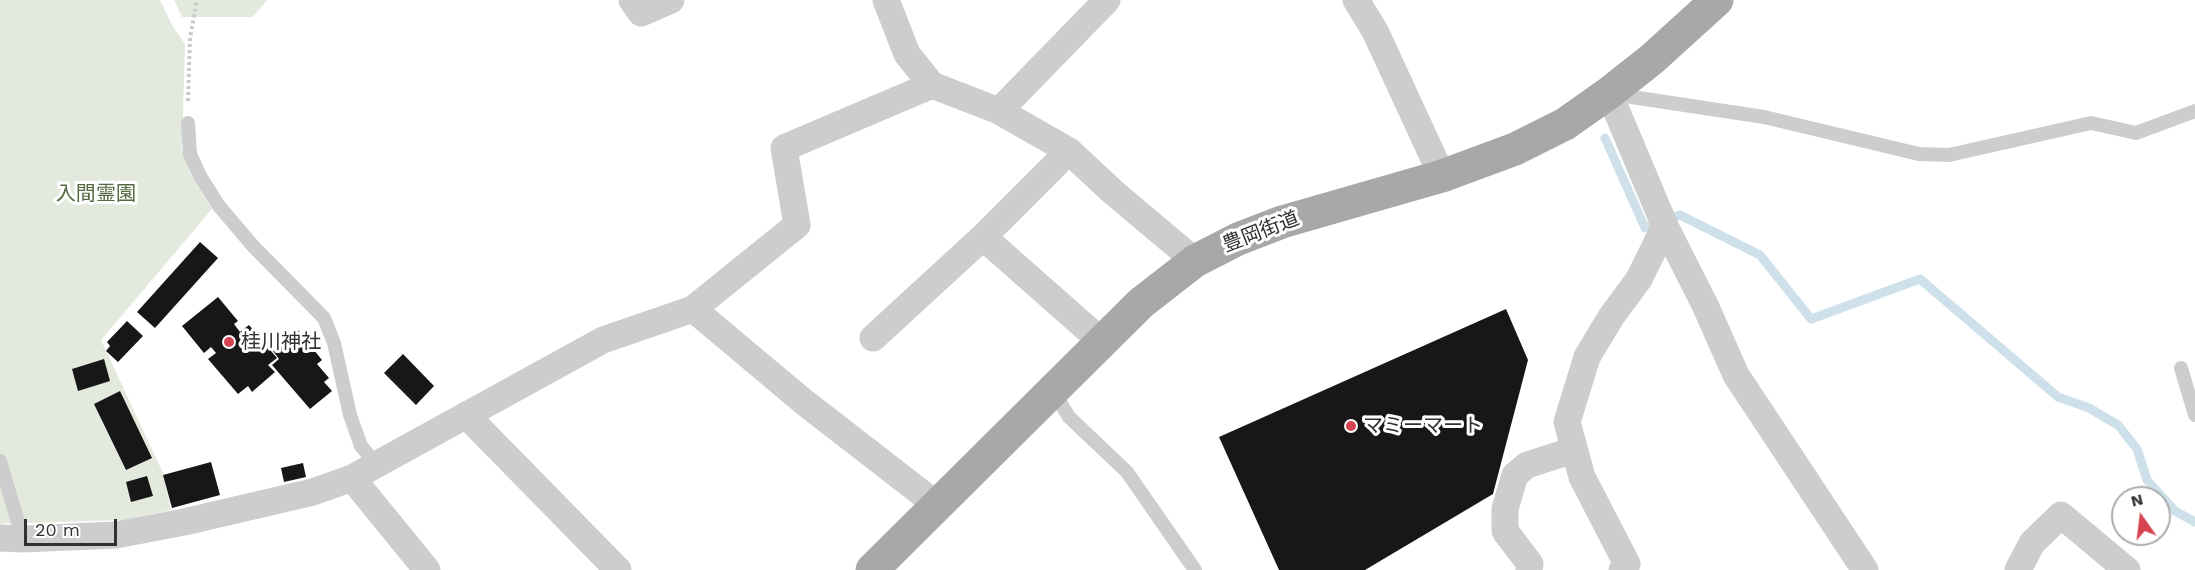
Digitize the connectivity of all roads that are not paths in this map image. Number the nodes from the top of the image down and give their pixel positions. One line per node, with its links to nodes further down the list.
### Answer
1 (632, 0): 2 (street)
2 (671, 0)
3 (886, 0): 7 (street)
4 (1107, 0): 9 (street)
5 (1356, 0): 13 (street)
6 (1717, 0): 8 (main road, 豊岡街道)
7 (932, 85): 9 (street); 17 (street)
8 (1609, 93): 10 (lane); 13 (main road, 豊岡街道); 14 (street)
9 (999, 111): 12 (street)
10 (2195, 111)
11 (188, 123): 26 (lane)
12 (1070, 151): 15 (street); 16 (street)
13 (1442, 176): 16 (main road, 豊岡街道)
14 (1665, 226): 24 (street); 36 (street)
15 (983, 237): 18 (street); 19 (street)
16 (1195, 261): 19 (main road, 豊岡街道)
17 (693, 309): 22 (street); 28 (street)
18 (873, 338)
19 (1101, 341): 21 (main road, 豊岡街道)
20 (2181, 368): 23 (lane)
21 (1053, 391): 28 (main road, 豊岡街道); 33 (lane)
22 (466, 415): 26 (street); 32 (street)
23 (2195, 415)
24 (1574, 450): 34 (street); 35 (street)
25 (0, 461): 29 (lane)
26 (376, 464): 27 (street)
27 (352, 478): 29 (street); 31 (street)
28 (937, 505): 30 (main road, 豊岡街道)
29 (12, 539)
30 (875, 569)
31 (427, 570)
32 (618, 570)
33 (1194, 570)
34 (1529, 570)
35 (1622, 570)
36 (1865, 570)
37 (2018, 570): 38 (street)
38 (2127, 570)

